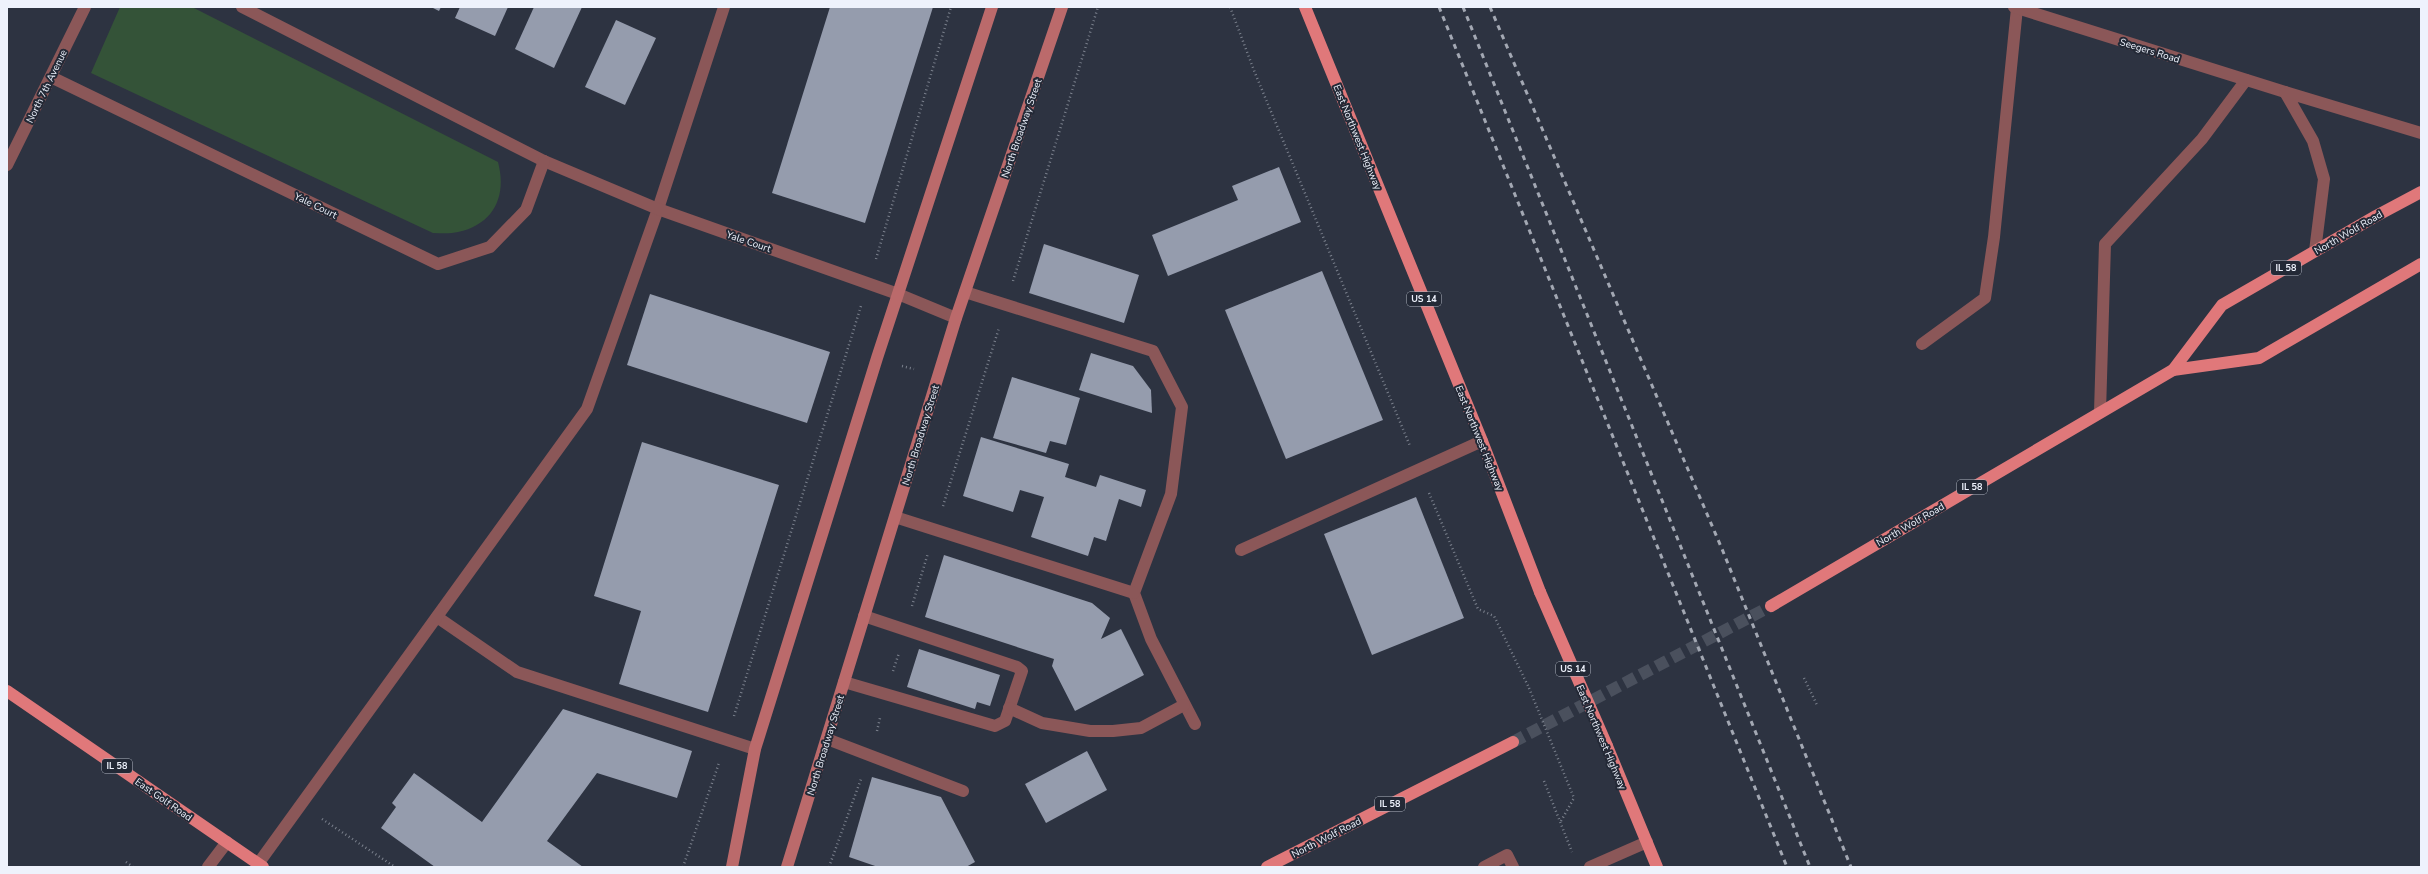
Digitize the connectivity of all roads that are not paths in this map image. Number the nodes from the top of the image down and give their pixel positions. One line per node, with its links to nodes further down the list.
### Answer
1 (85, 7): 8 (street, North 7th Avenue)
2 (242, 7): 12 (street, Yale Court)
3 (724, 7): 15 (street)
4 (992, 7): 19 (street)
5 (1062, 7): 18 (street, North Broadway Street)
6 (1305, 7): 24 (main road, East Northwest Highway / US 14)
7 (2015, 8): 9 (street, Seegers Road); 21 (street)
8 (51, 77): 12 (street, Yale Court); 13 (street, North 7th Avenue)
9 (2246, 80): 10 (street, Seegers Road); 23 (street)
10 (2285, 92): 11 (street, Seegers Road); 16 (street)
11 (2421, 133)
12 (544, 161): 15 (street, Yale Court)
13 (7, 165)
14 (2421, 192): 16 (main road, North Wolf Road / IL 58)
15 (658, 209): 19 (street, Yale Court); 30 (street)
16 (2315, 251): 22 (main road, North Wolf Road / IL 58)
17 (2421, 264): 22 (main road, North Wolf Road / IL 58)
18 (965, 292): 20 (street, North Broadway Street); 27 (street)
19 (898, 294): 20 (street, Yale Court); 38 (street)
20 (956, 318): 25 (street, North Broadway Street)
21 (1922, 344)
22 (2173, 370): 23 (main road, North Wolf Road / IL 58)
23 (2100, 412): 28 (main road, North Wolf Road / IL 58)
24 (1482, 441): 26 (street); 41 (main road, East Northwest Highway / US 14, bridge)
25 (895, 517): 27 (street); 29 (street, North Broadway Street)
26 (1241, 550)
27 (1134, 593): 33 (street)
28 (1771, 606)
29 (864, 616): 31 (street, North Broadway Street); 34 (street)
30 (436, 617): 38 (street); 42 (street)
31 (844, 682): 34 (street); 36 (street, North Broadway Street)
32 (7, 690): 40 (main road, East Golf Road / IL 58)
33 (1184, 705): 34 (street); 35 (street)
34 (1009, 708)
35 (1195, 724)
36 (827, 739): 39 (street); 45 (street, North Broadway Street)
37 (1513, 742): 46 (main road, North Wolf Road / IL 58)
38 (755, 749): 44 (street)
39 (963, 791)
40 (227, 842): 42 (main road, East Golf Road / IL 58); 43 (street)
41 (1647, 842): 49 (street); 50 (main road, East Northwest Highway / US 14)
42 (261, 866)
43 (208, 867)
44 (732, 867)
45 (786, 867)
46 (1267, 867)
47 (1484, 867): 48 (street)
48 (1513, 867)
49 (1590, 867)
50 (1657, 867)

